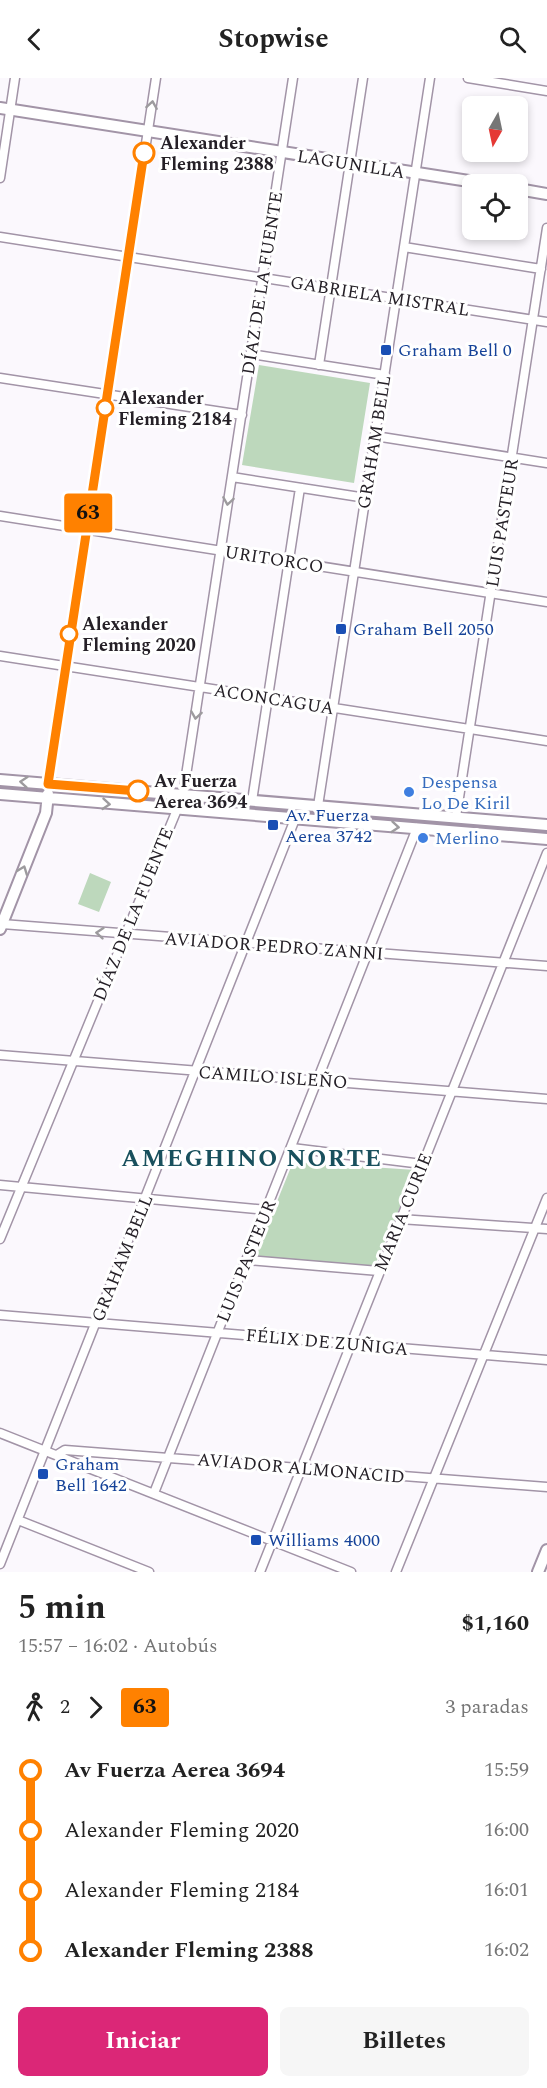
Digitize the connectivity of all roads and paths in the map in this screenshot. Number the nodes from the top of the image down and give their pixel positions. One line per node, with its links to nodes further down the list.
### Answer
1 (15, 78): 8 (street)
2 (156, 78): 9 (street, one-way to 2)
3 (293, 78): 10 (street, DÍAZ DE LA FUENTE)
4 (363, 78): 11 (street)
5 (430, 78): 12 (street, GRAHAM BELL)
6 (468, 78): 7 (street)
7 (547, 91)
8 (5, 109): 9 (main road, LAGUNILLA); 13 (street)
9 (147, 132): 10 (main road, LAGUNILLA); 20 (street)
10 (282, 153): 11 (main road, LAGUNILLA); 22 (street, DÍAZ DE LA FUENTE)
11 (350, 163): 12 (main road, LAGUNILLA); 23 (street)
12 (416, 173): 14 (main road, LAGUNILLA); 19 (street, GRAHAM BELL)
13 (0, 178)
14 (462, 180)
15 (528, 191): 16 (main road)
16 (547, 194)
17 (547, 228): 21 (street, LUIS PASTEUR)
18 (0, 237): 20 (street, GABRIELA MISTRAL)
19 (404, 248): 21 (street); 24 (street, GRAHAM BELL)
20 (128, 257): 22 (street, GABRIELA MISTRAL); 31 (street)
21 (541, 269): 25 (street, LUIS PASTEUR)
22 (263, 278): 23 (street, GABRIELA MISTRAL); 27 (street, DÍAZ DE LA FUENTE)
23 (331, 288): 24 (street, GABRIELA MISTRAL); 28 (street)
24 (397, 298): 25 (street, GABRIELA MISTRAL); 29 (street, GRAHAM BELL)
25 (533, 320): 26 (street, GABRIELA MISTRAL); 34 (street, LUIS PASTEUR)
26 (547, 322)
27 (251, 354): 28 (street); 32 (street, DÍAZ DE LA FUENTE)
28 (319, 365): 29 (street)
29 (385, 375): 33 (street, GRAHAM BELL)
30 (0, 378): 31 (street)
31 (107, 394): 32 (street); 40 (street)
32 (242, 415): 36 (street, DÍAZ DE LA FUENTE)
33 (375, 436): 34 (street); 38 (street, GRAHAM BELL)
34 (512, 457): 35 (street); 44 (street, LUIS PASTEUR)
35 (547, 463)
36 (232, 477): 37 (street); 41 (street, DÍAZ DE LA FUENTE, one-way to 41)
37 (300, 488): 38 (street); 42 (street)
38 (366, 498): 43 (street, GRAHAM BELL)
39 (0, 516): 40 (street, URITORCO)
40 (86, 530): 41 (street, URITORCO); 47 (street)
41 (221, 551): 42 (street, URITORCO); 48 (street, DÍAZ DE LA FUENTE)
42 (288, 562): 43 (street, URITORCO); 49 (street)
43 (354, 572): 44 (street, URITORCO); 50 (street, GRAHAM BELL)
44 (491, 593): 45 (street, URITORCO); 51 (street, LUIS PASTEUR)
45 (547, 602)
46 (0, 656): 47 (street, ACONCAGUA)
47 (64, 666): 48 (street, ACONCAGUA); 54 (street)
48 (200, 687): 49 (street, ACONCAGUA); 56 (street, DÍAZ DE LA FUENTE, one-way to 56)
49 (267, 698): 50 (street, ACONCAGUA); 58 (street)
50 (333, 708): 51 (street, ACONCAGUA); 59 (street, GRAHAM BELL)
51 (470, 729): 52 (street, ACONCAGUA); 61 (street, LUIS PASTEUR)
52 (547, 741)
53 (0, 780): 54 (main road, one-way to 53)
54 (48, 784): 56 (main road); 57 (main road)
55 (0, 794): 57 (main road)
56 (183, 795): 58 (main road); 60 (street, DÍAZ DE LA FUENTE)
57 (48, 799): 60 (main road, one-way to 60); 67 (main road, one-way to 57)
58 (252, 801): 59 (main road)
59 (318, 806): 61 (main road)
60 (176, 809): 62 (main road); 68 (street, DÍAZ DE LA FUENTE)
61 (456, 817): 63 (main road)
62 (295, 819): 64 (main road, one-way to 64); 69 (street, GRAHAM BELL)
63 (547, 825)
64 (417, 828): 65 (main road); 70 (street, LUIS PASTEUR)
65 (547, 839)
66 (547, 853): 71 (street, MARIA CURIE)
67 (1, 927): 68 (street, AVIADOR PEDRO ZANNI, one-way to 67)
68 (126, 935): 69 (street, AVIADOR PEDRO ZANNI); 74 (street, DÍAZ DE LA FUENTE)
69 (246, 944): 70 (street, AVIADOR PEDRO ZANNI); 75 (street, GRAHAM BELL)
70 (370, 953): 71 (street, AVIADOR PEDRO ZANNI); 76 (street, LUIS PASTEUR)
71 (505, 963): 72 (street, AVIADOR PEDRO ZANNI); 77 (street, MARIA CURIE)
72 (547, 966)
73 (0, 1054): 74 (street, CAMILO ISLEÑO)
74 (74, 1060): 75 (street, CAMILO ISLEÑO); 82 (street, DÍAZ DE LA FUENTE)
75 (196, 1071): 76 (street, CAMILO ISLEÑO); 83 (street, GRAHAM BELL)
76 (319, 1080): 77 (street, CAMILO ISLEÑO); 79 (street, LUIS PASTEUR)
77 (450, 1092): 78 (street, CAMILO ISLEÑO); 80 (street, MARIA CURIE)
78 (547, 1099)
79 (292, 1148): 80 (street); 85 (street, LUIS PASTEUR)
80 (422, 1164): 86 (street, MARIA CURIE)
81 (0, 1185): 82 (street)
82 (22, 1187): 83 (street); 89 (street, DÍAZ DE LA FUENTE)
83 (146, 1198): 85 (street); 93 (street, GRAHAM BELL)
84 (547, 1198): 87 (street)
85 (267, 1210): 90 (street, LUIS PASTEUR)
86 (400, 1219): 87 (street); 91 (street, MARIA CURIE)
87 (535, 1228): 88 (street); 96 (street)
88 (547, 1229)
89 (0, 1239)
90 (247, 1260): 91 (street); 94 (street, LUIS PASTEUR)
91 (379, 1271): 95 (street, MARIA CURIE)
92 (0, 1315): 93 (street, FÉLIX DE ZUÑIGA)
93 (96, 1324): 94 (street, FÉLIX DE ZUÑIGA); 99 (street, GRAHAM BELL)
94 (218, 1333): 95 (street, FÉLIX DE ZUÑIGA); 101 (street, LUIS PASTEUR)
95 (350, 1344): 96 (street, FÉLIX DE ZUÑIGA); 102 (street, MARIA CURIE)
96 (484, 1354): 97 (street, FÉLIX DE ZUÑIGA); 103 (street)
97 (547, 1360)
98 (0, 1433): 99 (street)
99 (44, 1450): 100 (street); 106 (street, GRAHAM BELL)
100 (57, 1455): 101 (street, AVIADOR ALMONACID); 105 (street)
101 (168, 1457): 102 (street, AVIADOR ALMONACID); 105 (street, LUIS PASTEUR)
102 (300, 1468): 103 (street, AVIADOR ALMONACID); 107 (street, MARIA CURIE)
103 (435, 1479): 104 (street, AVIADOR ALMONACID); 113 (street)
104 (547, 1487)
105 (154, 1493): 107 (street)
106 (18, 1520): 109 (street, GRAHAM BELL); 110 (street)
107 (273, 1541): 111 (street, MARIA CURIE); 112 (street)
108 (547, 1550): 114 (main road)
109 (0, 1564)
110 (148, 1572)
111 (260, 1572)
112 (351, 1572)
113 (396, 1572)
114 (538, 1572)

